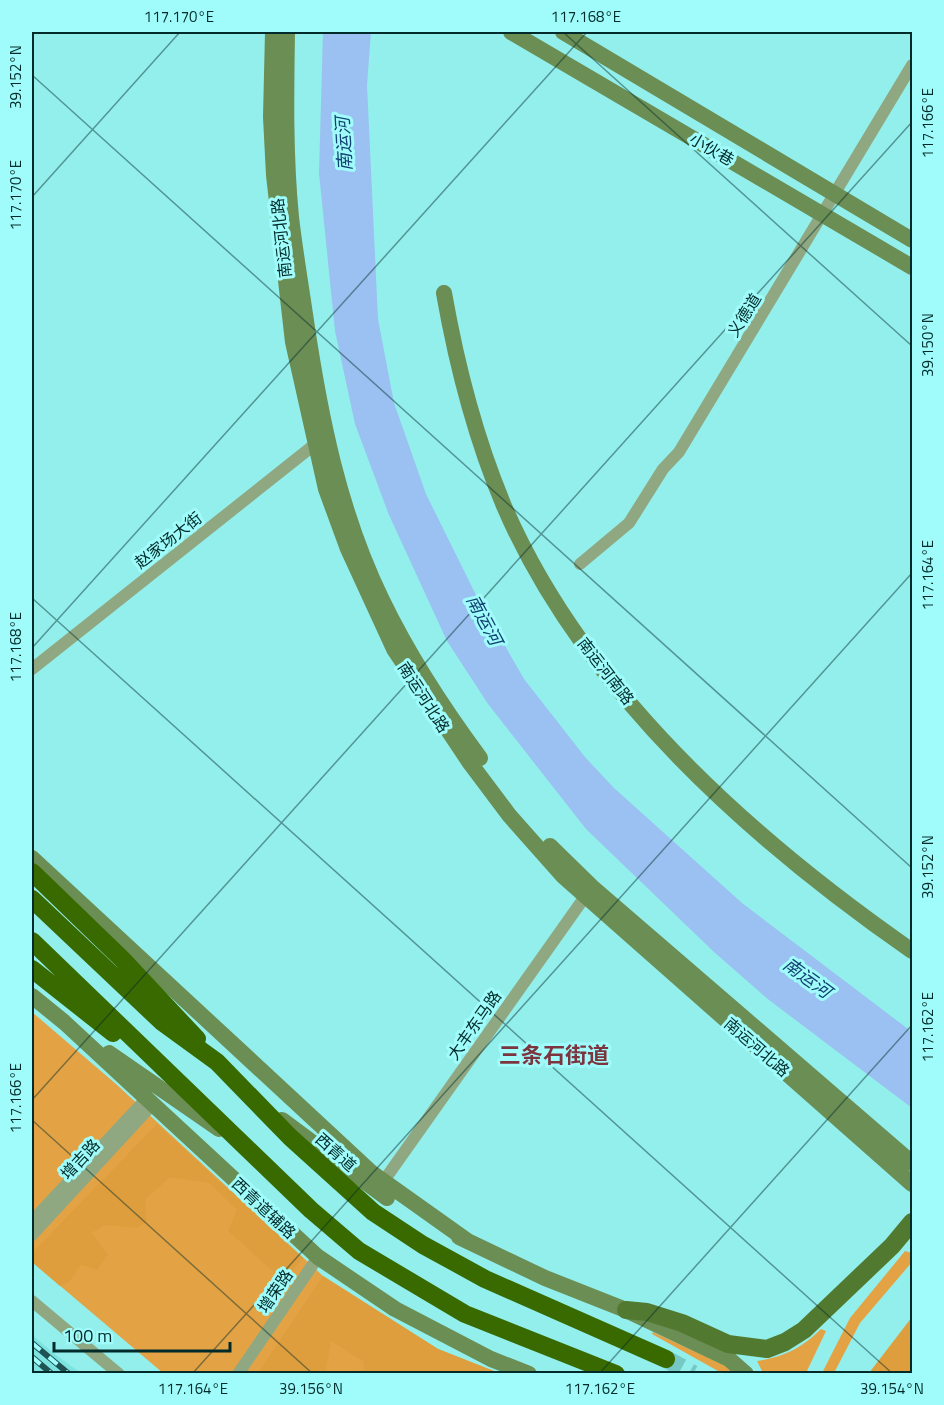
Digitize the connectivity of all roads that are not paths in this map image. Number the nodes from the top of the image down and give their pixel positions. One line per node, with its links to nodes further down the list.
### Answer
1 (273, 32): 11 (street, 南运河北路)
2 (287, 32): 11 (street, 南运河北路)
3 (511, 32): 7 (street, 小伙巷)
4 (563, 32): 6 (street, 小伙巷)
5 (912, 65): 6 (street, 义德道)
6 (836, 194): 7 (street, 义德道); 8 (street, 小伙巷)
7 (825, 214): 9 (street, 小伙巷); 12 (street, 义德道)
8 (912, 240)
9 (912, 267)
10 (444, 293): 19 (street, 南运河南路)
11 (321, 443): 13 (street, 赵家场大街); 16 (street, 南运河北路)
12 (580, 564)
13 (32, 669)
14 (32, 858): 29 (street)
15 (32, 872): 23 (highway)
16 (588, 892): 28 (street, 南运河北路); 29 (street, 大丰东马路); 30 (street, 南运河北路)
17 (32, 899): 23 (highway, 西青道)
18 (32, 941): 24 (highway)
19 (912, 951)
20 (32, 969): 24 (highway)
21 (32, 996): 22 (street, 西青道辅路)
22 (64, 1022): 26 (street, 西青道辅路); 27 (street)
23 (217, 1062): 25 (highway, 西青道)
24 (181, 1086): 27 (highway)
25 (255, 1100): 34 (street); 38 (highway, 西青道)
26 (149, 1102): 31 (street, 增吉路); 33 (street, 增吉路); 35 (street, 西青道辅路)
27 (243, 1145): 42 (highway)
28 (912, 1163)
29 (383, 1182): 34 (street)
30 (912, 1184)
31 (32, 1221)
32 (912, 1222): 37 (main road)
33 (32, 1235)
34 (469, 1242): 37 (street)
35 (318, 1257): 40 (street, 增荣路); 41 (street, 西青道辅路)
36 (32, 1301): 39 (street)
37 (626, 1310): 43 (street)
38 (666, 1359)
39 (119, 1374)
40 (238, 1374)
41 (529, 1374)
42 (616, 1374)
43 (746, 1374)

